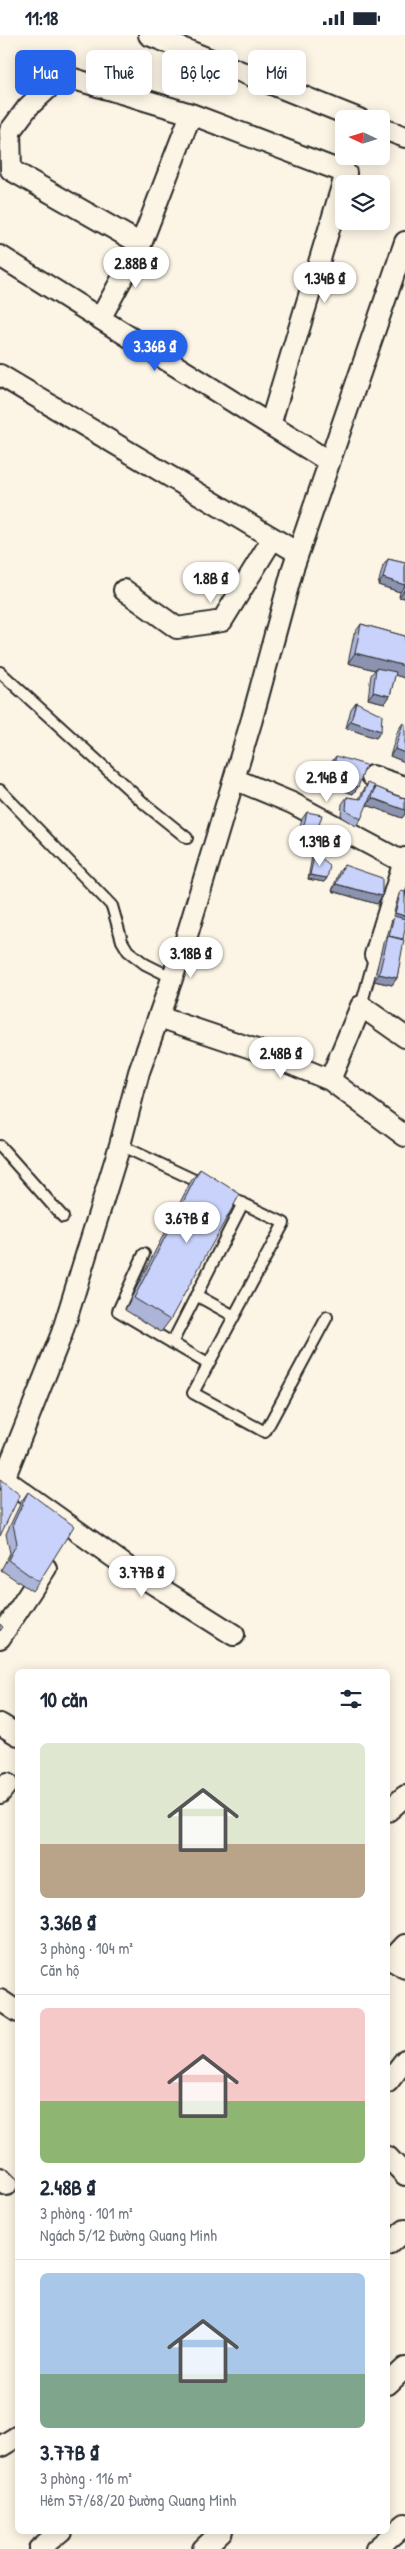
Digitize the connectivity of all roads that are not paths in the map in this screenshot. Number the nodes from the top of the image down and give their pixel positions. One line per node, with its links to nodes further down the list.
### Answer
1 (149, 35): 2 (street)
2 (336, 110)
3 (191, 114): 4 (street); 8 (street); 12 (street)
4 (5, 127): 8 (street)
5 (390, 131): 6 (street)
6 (405, 137)
7 (405, 242): 13 (street)
8 (141, 243): 10 (street)
9 (0, 256): 10 (street)
10 (101, 317): 12 (street)
11 (0, 375): 14 (street)
12 (270, 425): 13 (street)
13 (328, 461): 15 (street)
14 (273, 538): 15 (street); 16 (street)
15 (298, 553): 19 (street)
16 (124, 590)
17 (0, 672): 22 (lane)
18 (372, 776): 20 (street)
19 (234, 779): 23 (street); 25 (street)
20 (405, 787)
21 (0, 790): 25 (lane)
22 (187, 838)
23 (404, 860): 24 (street)
24 (375, 955): 26 (lane)
25 (173, 978): 27 (street)
26 (361, 1006): 28 (street); 29 (street)
27 (159, 1017): 29 (street); 31 (street)
28 (405, 1037)
29 (330, 1080): 30 (street)
30 (405, 1136)
31 (120, 1145): 33 (lane); 41 (street)
32 (0, 1146): 34 (lane)
33 (243, 1203): 36 (lane); 37 (lane)
34 (63, 1217)
35 (144, 1254): 39 (lane)
36 (196, 1295): 37 (lane); 39 (lane)
37 (234, 1316): 40 (lane)
38 (327, 1317): 40 (lane)
39 (172, 1343): 40 (lane)
40 (208, 1364)
41 (2, 1478): 42 (street)
42 (64, 1542): 43 (street); 44 (street)
43 (234, 1635)
44 (0, 1638)
45 (0, 1724): 46 (street)
46 (15, 1733)
47 (405, 1796): 48 (street)
48 (390, 1809)
49 (405, 1945): 50 (street)
50 (394, 1962)
51 (405, 2060): 52 (street)
52 (390, 2079)
53 (390, 2159): 54 (street)
54 (405, 2175)
55 (405, 2368): 56 (street)
56 (390, 2382)
57 (405, 2524): 62 (street)
58 (57, 2534): 60 (street)
59 (219, 2534): 61 (street)
60 (39, 2549)
61 (203, 2549)
62 (376, 2549)

